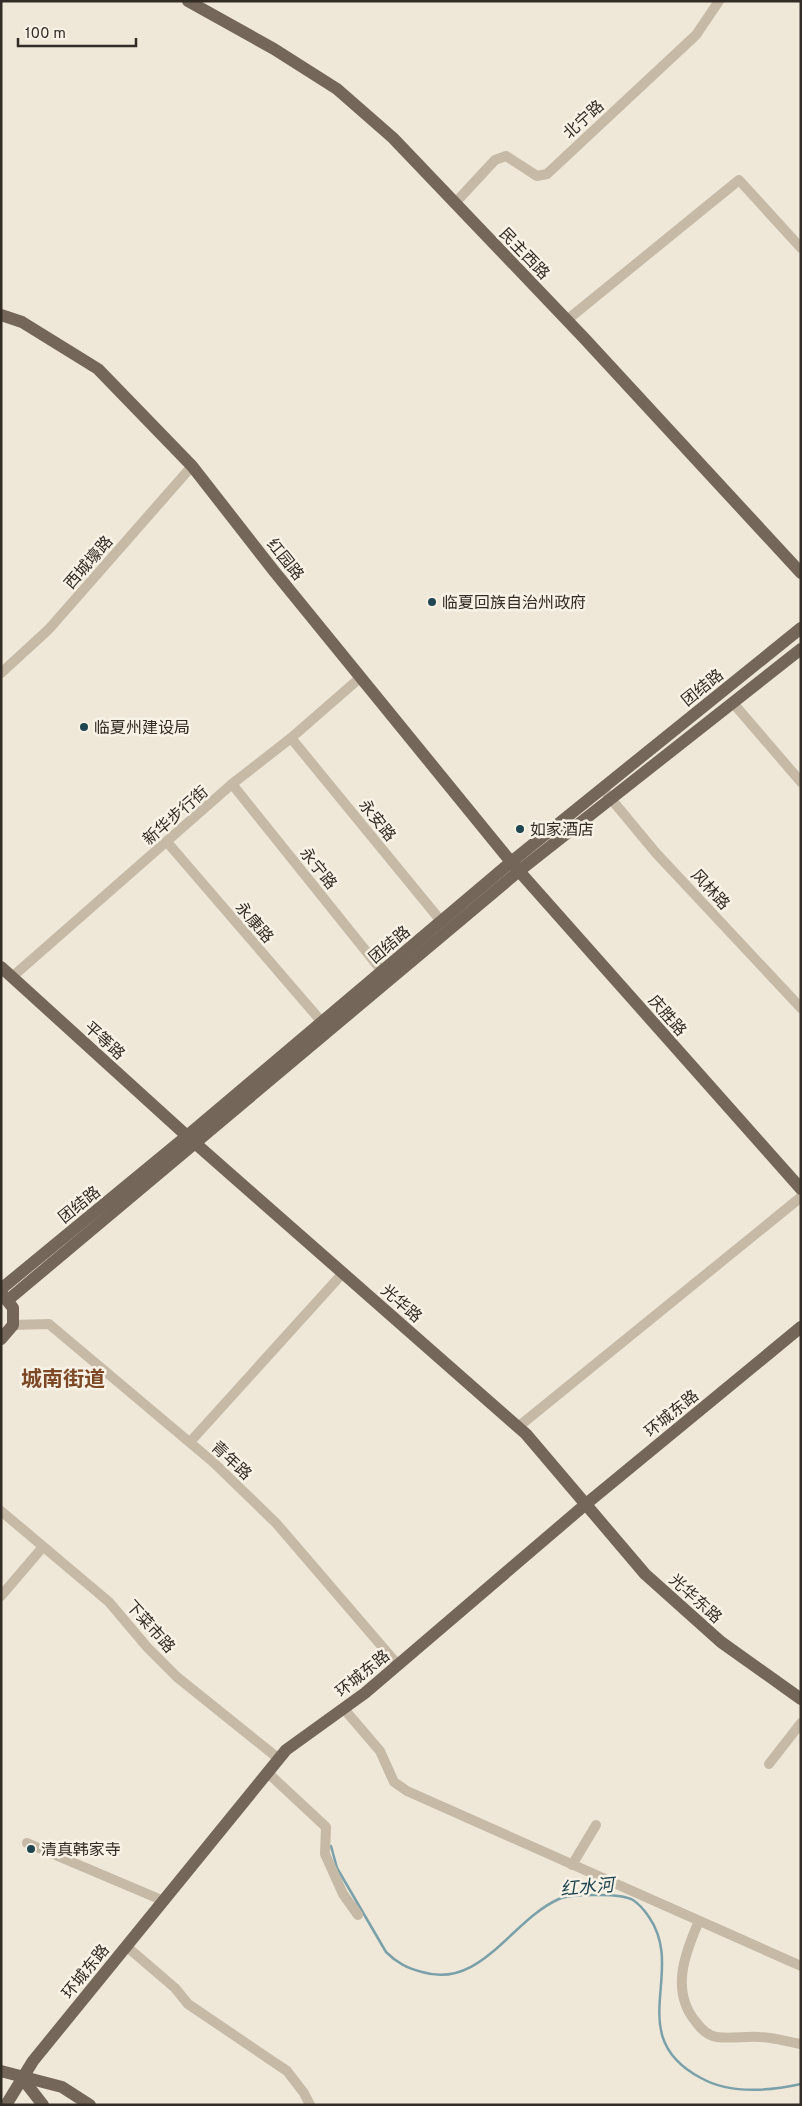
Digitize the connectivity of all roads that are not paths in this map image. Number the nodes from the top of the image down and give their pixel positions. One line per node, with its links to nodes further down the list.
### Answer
1 (188, 1): 3 (main road, 民主西路)
2 (719, 1): 3 (street, 北宁路)
3 (455, 203): 6 (main road, 民主西路)
4 (801, 248): 6 (street)
5 (1, 315): 7 (main road, 红园路)
6 (567, 320): 8 (main road, 民主西路)
7 (192, 466): 11 (street, 西城壕路); 12 (main road, 红园路)
8 (801, 573)
9 (801, 628): 17 (main road, 团结路)
10 (801, 649): 13 (main road, 团结路)
11 (1, 673)
12 (360, 677): 14 (street, 新华步行街); 20 (main road, 红园路)
13 (733, 703): 15 (street); 18 (main road, 团结路)
14 (291, 738): 16 (street, 新华步行街); 21 (street, 永安路)
15 (801, 782)
16 (232, 784): 19 (street, 新华步行街); 23 (street, 永宁路)
17 (602, 788): 18 (street, 风林路); 20 (main road, 团结路)
18 (611, 799): 20 (main road, 团结路); 25 (street, 风林路)
19 (167, 842): 24 (street, 新华步行街); 26 (street, 永康路)
20 (515, 866): 21 (main road, 团结路); 27 (main road, 团结路); 28 (main road, 庆胜路)
21 (441, 921): 23 (main road, 团结路)
22 (1, 967): 24 (main road, 平等路)
23 (382, 970): 26 (main road, 团结路)
24 (12, 978): 27 (main road, 平等路)
25 (801, 1008)
26 (321, 1021): 27 (main road, 团结路)
27 (191, 1140): 30 (main road, 光华路); 31 (main road, 团结路)
28 (801, 1189)
29 (801, 1197): 35 (street)
30 (343, 1273): 35 (main road, 光华路); 36 (street)
31 (3, 1294): 32 (main road)
32 (13, 1325): 34 (main road); 36 (street, 青年路)
33 (801, 1327): 37 (main road, 环城东路)
34 (1, 1339)
35 (518, 1427): 37 (main road, 光华路)
36 (190, 1442): 41 (street, 青年路)
37 (586, 1504): 41 (main road, 环城东路); 42 (main road, 光华东路)
38 (1, 1511): 39 (street, 下菜市路)
39 (42, 1548): 40 (street); 45 (street, 下菜市路)
40 (1, 1596)
41 (398, 1665): 43 (main road, 环城东路)
42 (801, 1699)
43 (344, 1709): 45 (main road, 环城东路); 50 (street)
44 (801, 1722): 46 (street)
45 (279, 1759): 47 (main road, 环城东路)
46 (769, 1764)
47 (268, 1773): 51 (main road, 环城东路); 52 (street)
48 (596, 1825): 50 (street)
49 (27, 1843): 51 (street)
50 (572, 1865): 53 (street)
51 (164, 1901): 54 (main road, 环城东路)
52 (358, 1915)
53 (699, 1921): 55 (street); 56 (street)
54 (126, 1946): 58 (main road, 环城东路); 62 (street)
55 (801, 1966)
56 (801, 2044)
57 (1, 2071): 58 (main road)
58 (22, 2078): 59 (main road, 环城东路); 60 (main road); 61 (main road)
59 (6, 2105)
60 (43, 2105)
61 (90, 2105)
62 (310, 2105)

